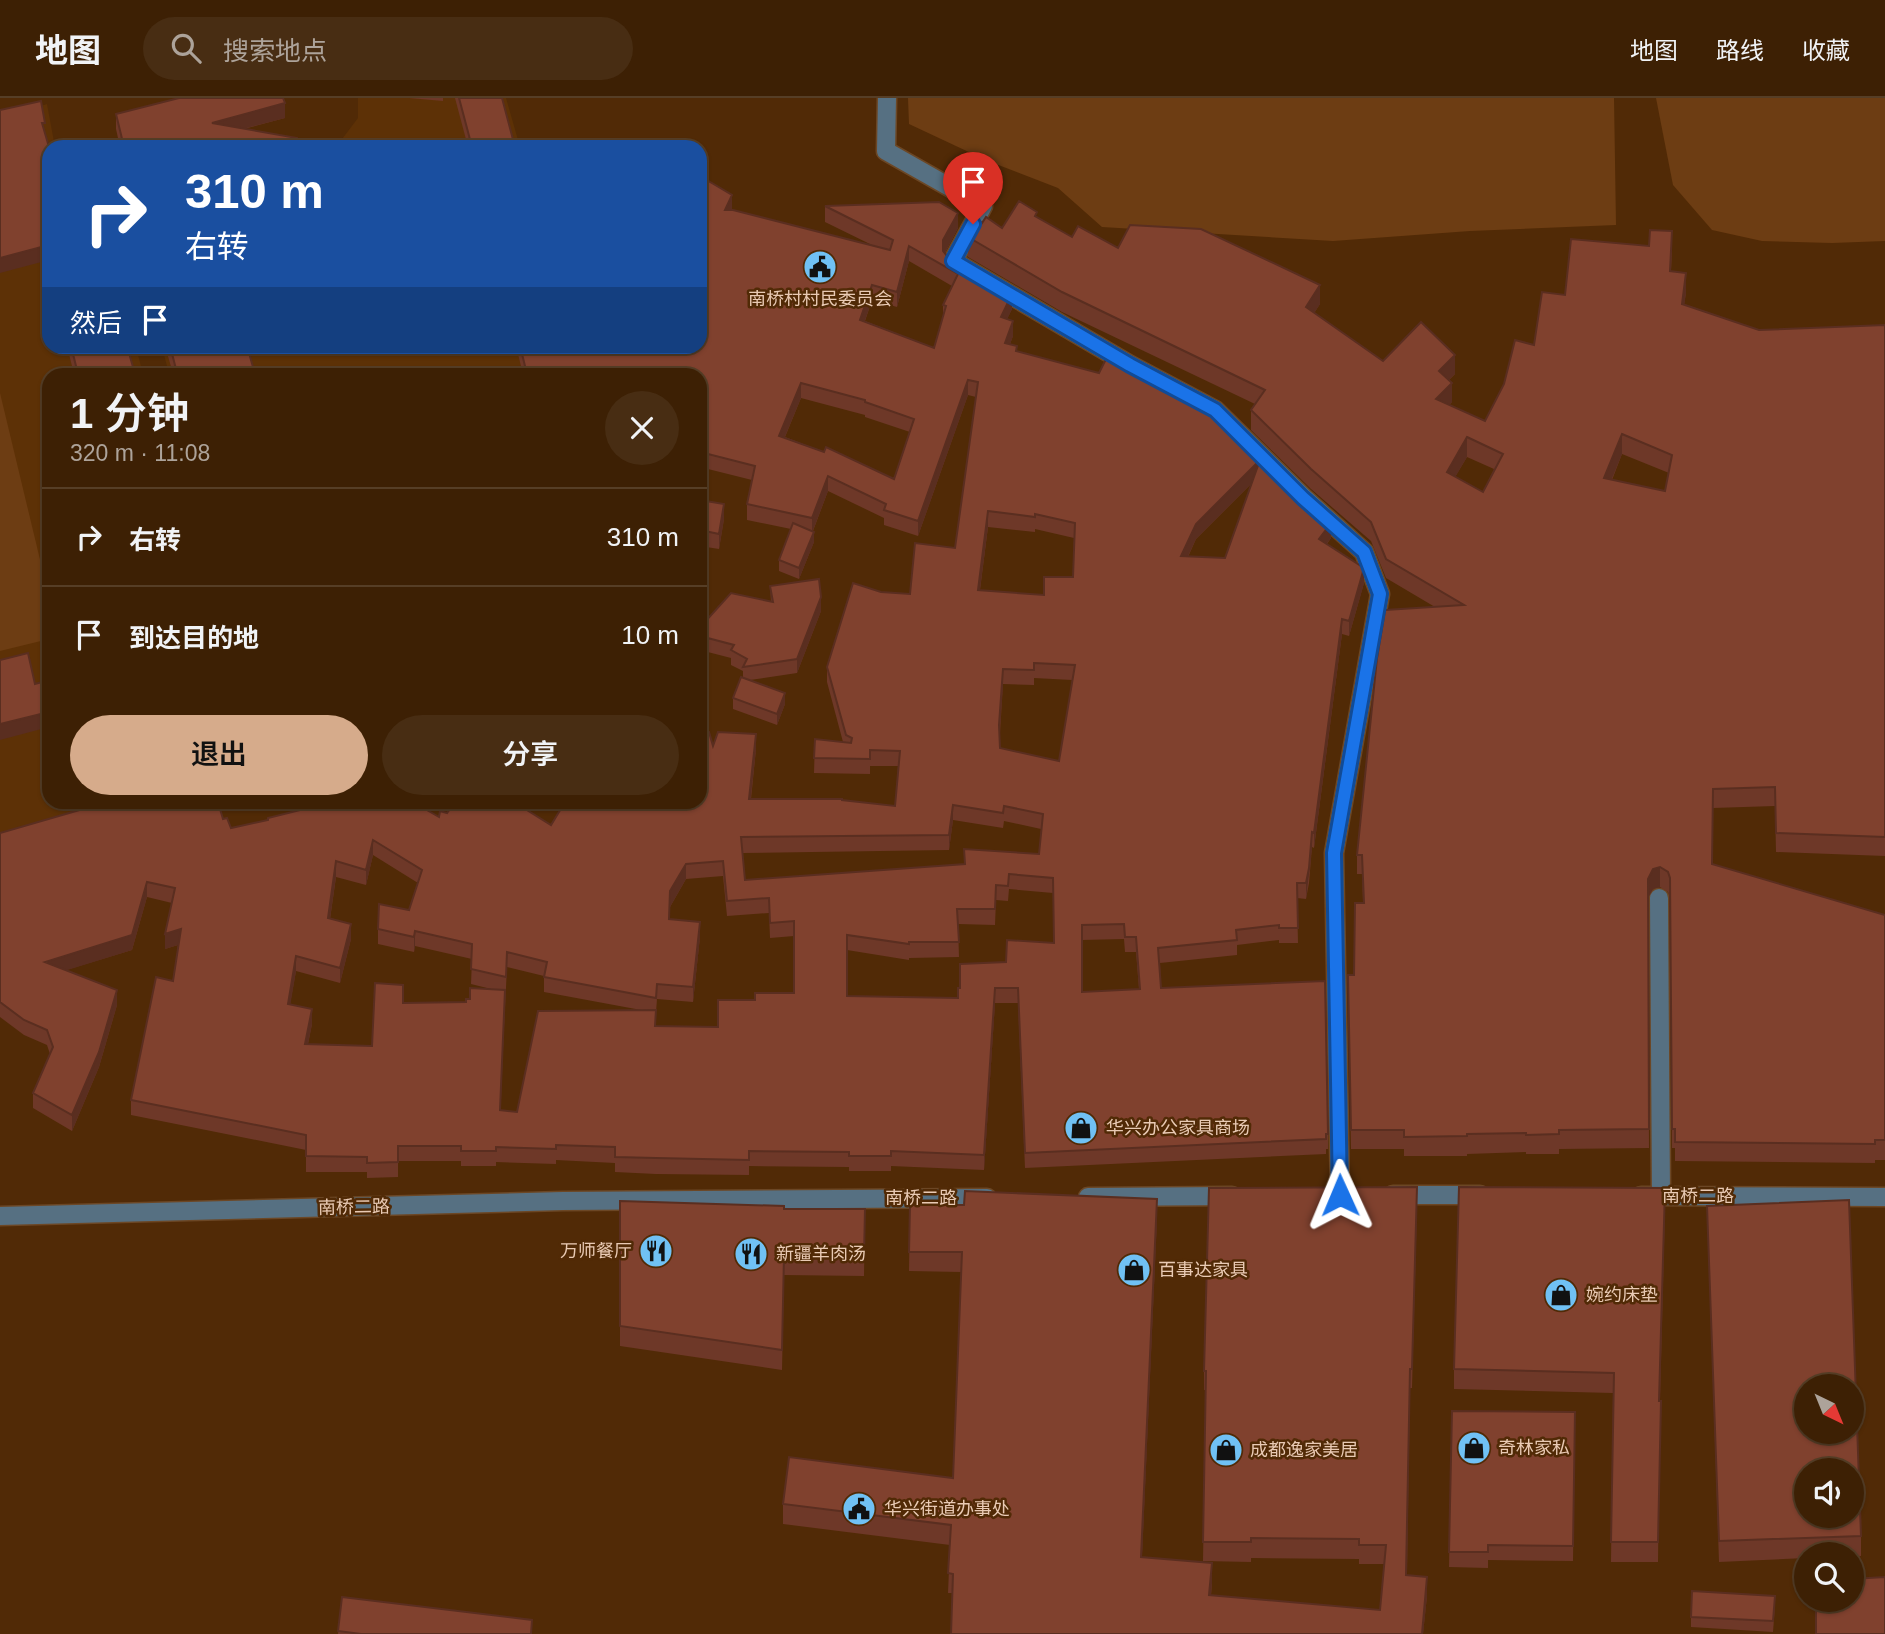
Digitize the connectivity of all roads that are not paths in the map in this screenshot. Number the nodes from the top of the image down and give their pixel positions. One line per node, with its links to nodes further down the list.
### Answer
1 (887, 98): 3 (street)
2 (1659, 898): 6 (street)
3 (1496, 1195)
4 (1243, 1196): 7 (street)
5 (1619, 1196): 6 (street, 南桥二路)
6 (1661, 1196): 8 (street, 南桥二路)
7 (1076, 1197)
8 (1885, 1197)
9 (1007, 1198): 10 (street, 南桥二路)
10 (0, 1216)

